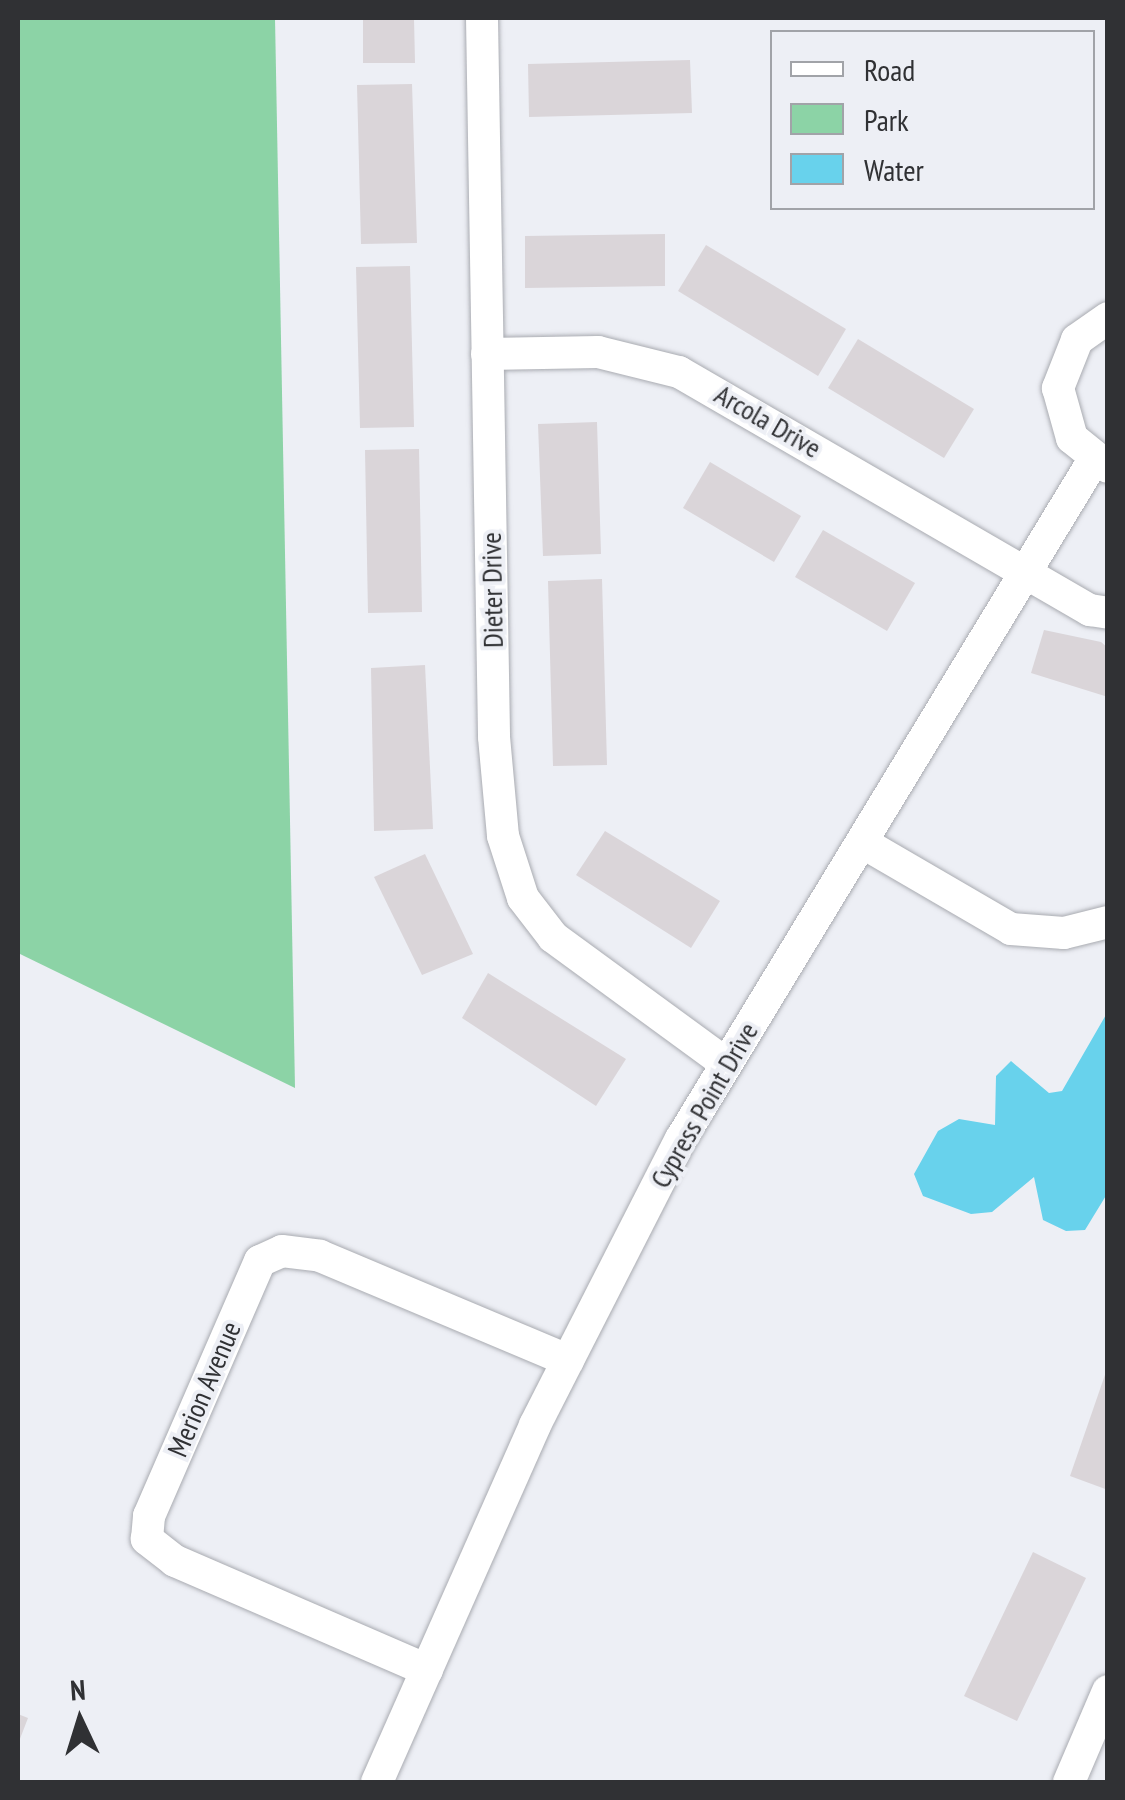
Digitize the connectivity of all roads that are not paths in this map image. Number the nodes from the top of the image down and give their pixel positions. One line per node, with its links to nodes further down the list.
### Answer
1 (482, 18): 3 (street, Dieter Drive)
2 (1108, 318): 4 (street)
3 (487, 354): 5 (street, Arcola Drive); 9 (street, Dieter Drive)
4 (1100, 464): 5 (street, Cypress Point Drive)
5 (1025, 572): 6 (street, Arcola Drive); 7 (street, Cypress Point Drive)
6 (1108, 612)
7 (865, 844): 8 (street); 9 (street, Cypress Point Drive)
8 (1108, 922)
9 (724, 1062): 10 (street, Cypress Point Drive)
10 (568, 1360): 11 (street, Cypress Point Drive); 11 (street, Merion Avenue)
11 (427, 1670): 13 (street, Cypress Point Drive)
12 (1108, 1691): 14 (street)
13 (377, 1782)
14 (1069, 1782)

